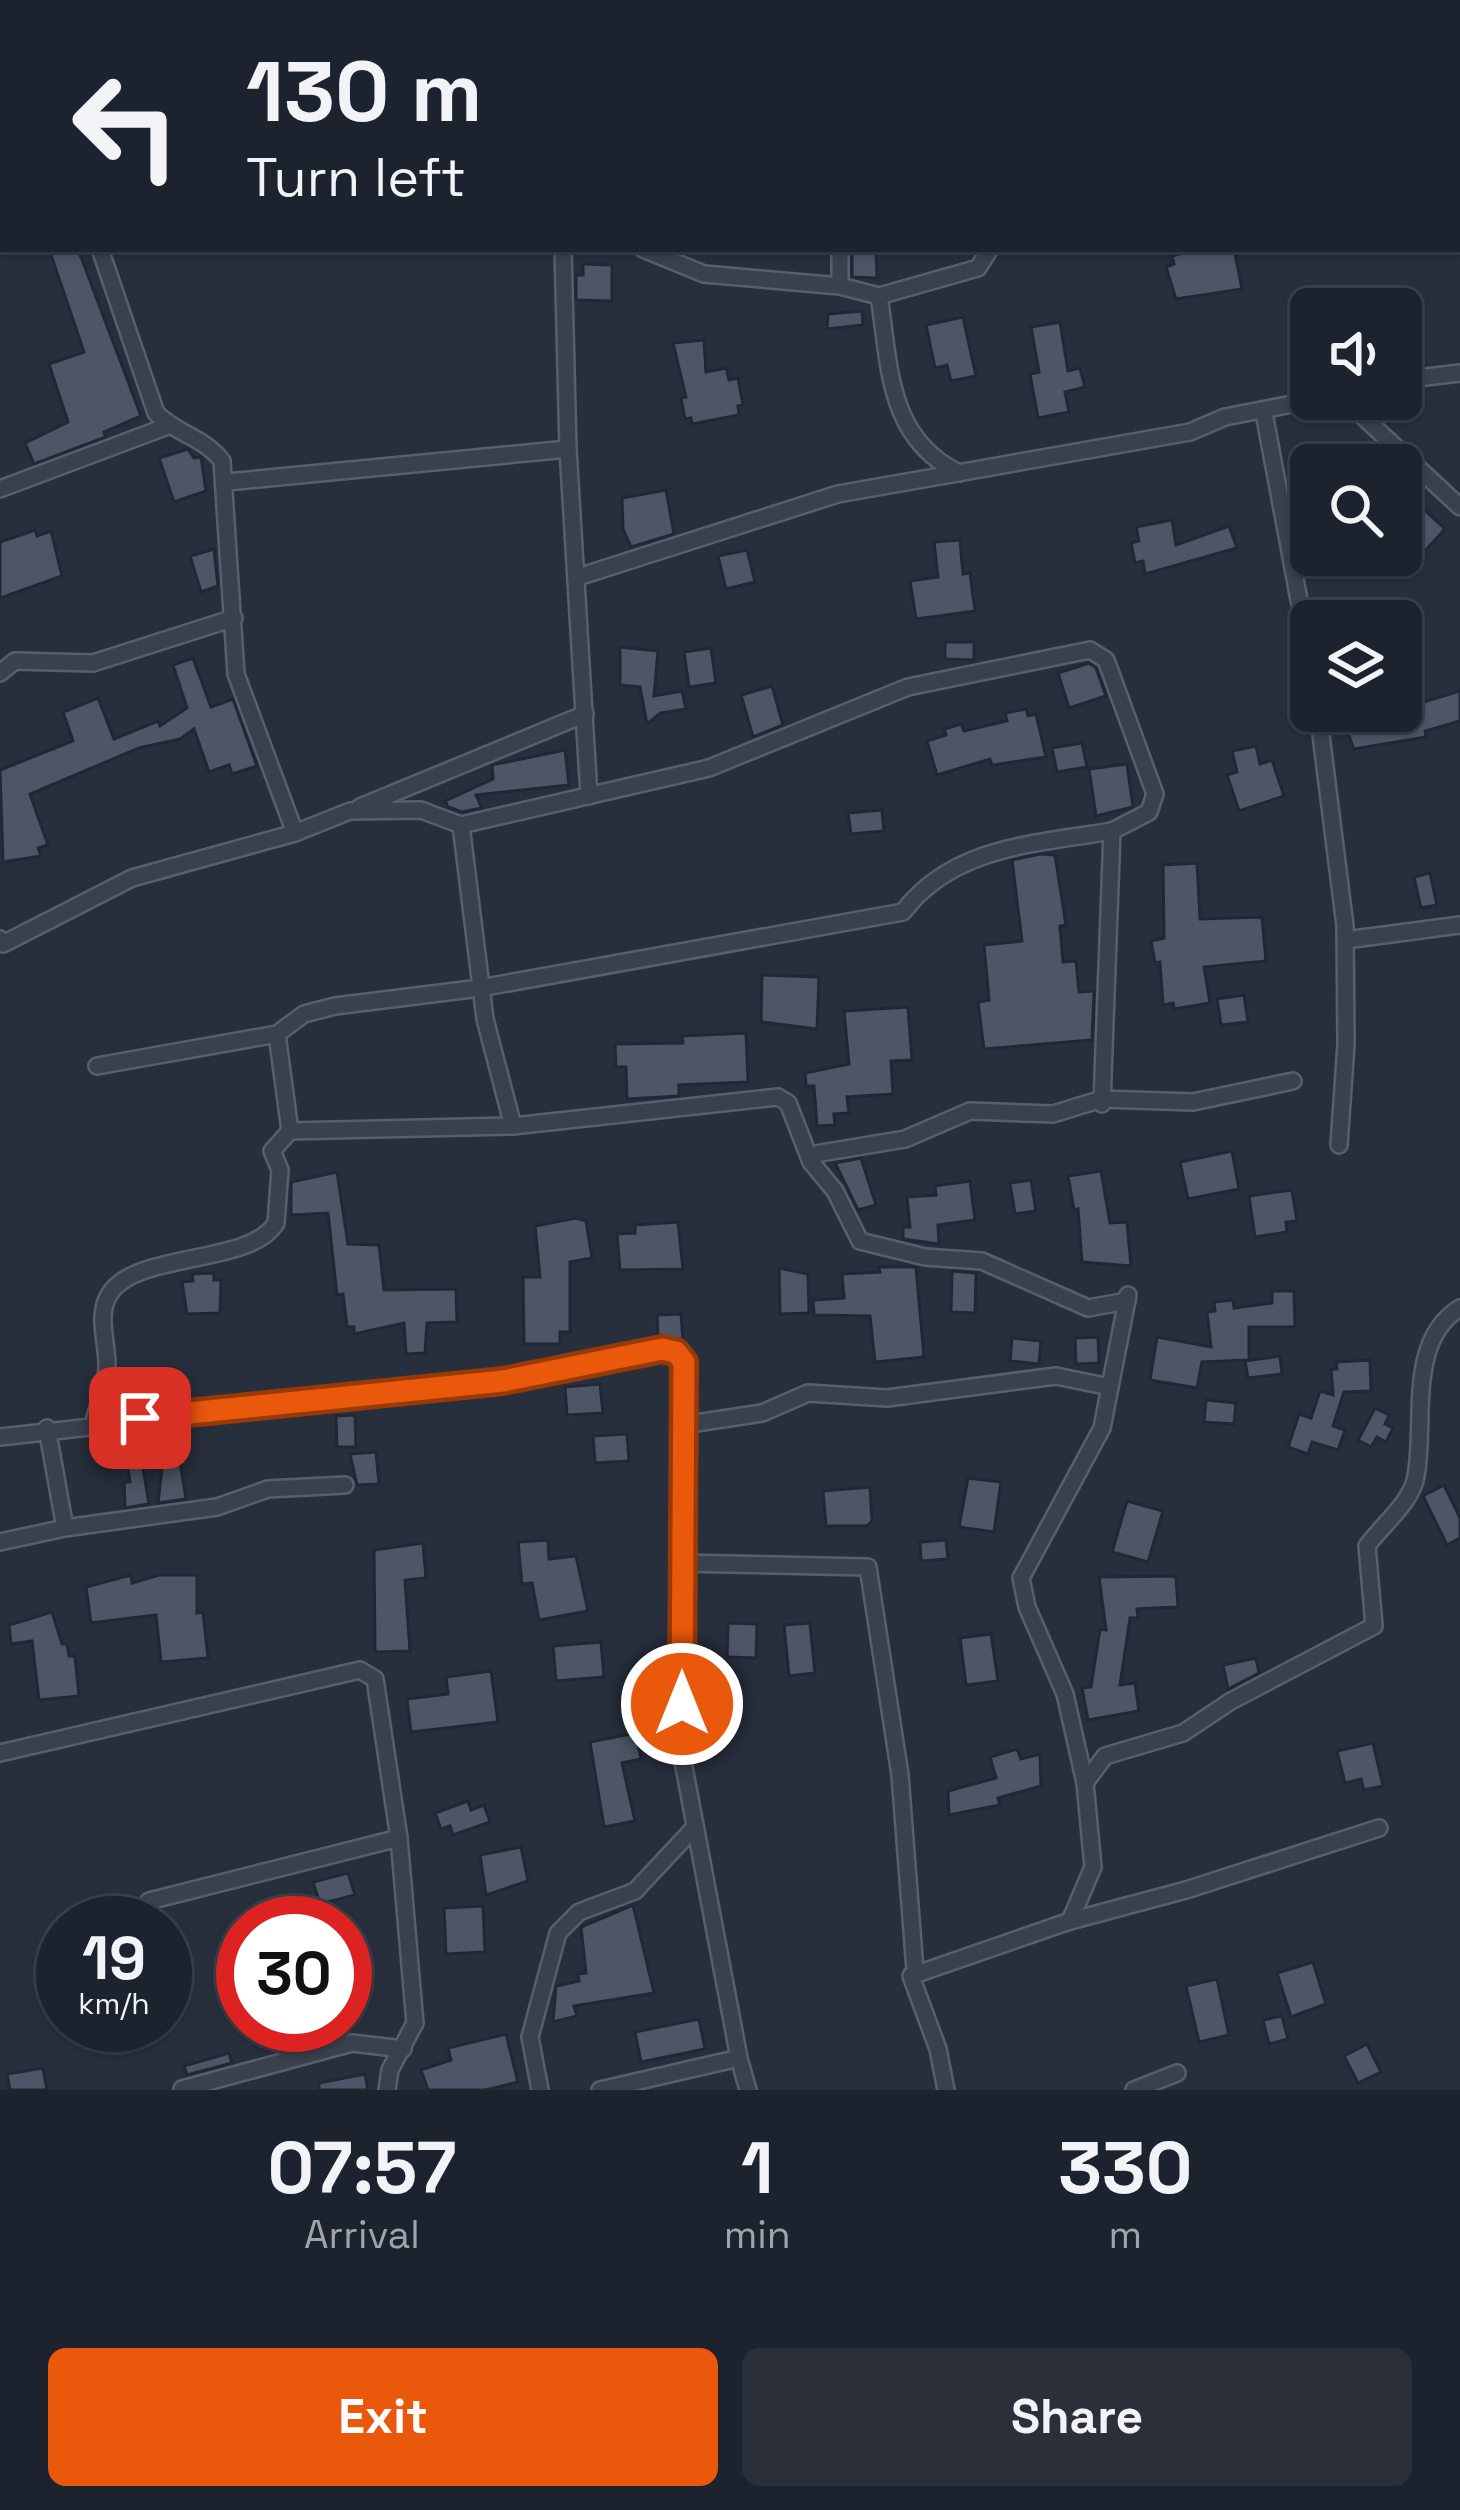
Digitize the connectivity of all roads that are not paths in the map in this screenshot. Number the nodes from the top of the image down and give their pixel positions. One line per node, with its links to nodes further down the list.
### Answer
1 (101, 252): 13 (street)
2 (563, 252): 14 (street)
3 (650, 252): 6 (street)
4 (840, 252): 6 (street)
5 (988, 252): 7 (street)
6 (840, 286): 7 (street)
7 (879, 296): 15 (street)
8 (1460, 373): 9 (street)
9 (1422, 378)
10 (1290, 406): 11 (street)
11 (1264, 413): 15 (street); 20 (street)
12 (1367, 420): 18 (street)
13 (168, 426): 16 (street); 17 (street)
14 (568, 449): 16 (street); 19 (street)
15 (960, 473): 19 (street)
16 (227, 482): 21 (street)
17 (0, 489)
18 (1460, 506)
19 (578, 577): 23 (street)
20 (1299, 600)
21 (234, 618): 22 (street); 29 (street)
22 (0, 673)
23 (585, 714): 25 (street); 26 (street)
24 (1321, 732): 31 (street)
25 (589, 796): 27 (street); 28 (street)
26 (350, 811): 27 (street); 29 (street)
27 (461, 825): 33 (street)
28 (1112, 831): 33 (street); 37 (street)
29 (295, 833): 32 (street)
30 (1460, 925): 31 (street)
31 (1346, 940): 40 (street)
32 (1, 942)
33 (480, 988): 34 (street); 38 (street)
34 (277, 1034): 35 (street); 39 (street)
35 (98, 1066)
36 (1293, 1081): 37 (street)
37 (1102, 1102): 41 (street)
38 (513, 1126): 39 (street); 41 (street)
39 (290, 1131): 44 (street)
40 (1339, 1145)
41 (809, 1155): 43 (street)
42 (1460, 1308): 53 (street)
43 (1110, 1387): 45 (street); 53 (street)
44 (94, 1422): 45 (street); 46 (street)
45 (683, 1425): 51 (street)
46 (46, 1428): 47 (street); 49 (street)
47 (0, 1437)
48 (345, 1485): 49 (street)
49 (65, 1528): 50 (street)
50 (0, 1542)
51 (682, 1563): 55 (street); 59 (street)
52 (0, 1753): 56 (street)
53 (1084, 1784): 58 (street)
54 (1379, 1828): 58 (street)
55 (693, 1829): 61 (street); 65 (street)
56 (399, 1838): 57 (street); 60 (street)
57 (169, 1896)
58 (1070, 1921): 59 (street)
59 (915, 1970): 68 (street)
60 (403, 2049): 63 (street); 64 (street)
61 (739, 2058): 66 (street); 67 (street)
62 (1177, 2073): 69 (street)
63 (182, 2089)
64 (388, 2090)
65 (540, 2090)
66 (600, 2090)
67 (748, 2090)
68 (946, 2090)
69 (1134, 2090)

